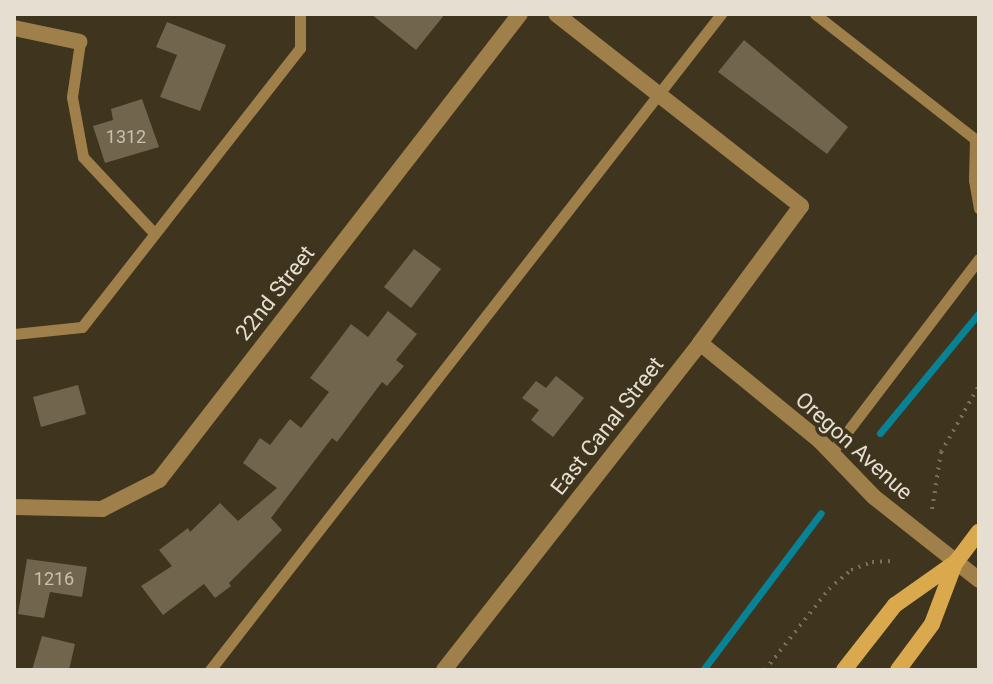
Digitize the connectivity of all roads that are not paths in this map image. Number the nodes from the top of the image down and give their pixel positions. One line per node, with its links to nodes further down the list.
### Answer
1 (300, 14): 10 (lane)
2 (520, 14): 15 (street, 22nd Street)
3 (556, 14): 8 (street)
4 (721, 14): 8 (lane)
5 (815, 14): 9 (lane)
6 (14, 28): 7 (street)
7 (80, 42): 10 (lane)
8 (658, 94): 13 (street, East Canal Street); 19 (lane)
9 (979, 209)
10 (155, 234): 12 (lane)
11 (979, 259): 14 (lane)
12 (14, 334)
13 (700, 343): 14 (street, Oregon Avenue); 20 (street, East Canal Street)
14 (831, 453): 17 (street, Oregon Avenue)
15 (14, 507)
16 (979, 532): 17 (main road)
17 (956, 562): 18 (street, Oregon Avenue); 21 (main road); 22 (main road)
18 (979, 580)
19 (210, 670)
20 (444, 670)
21 (844, 670)
22 (898, 670)

